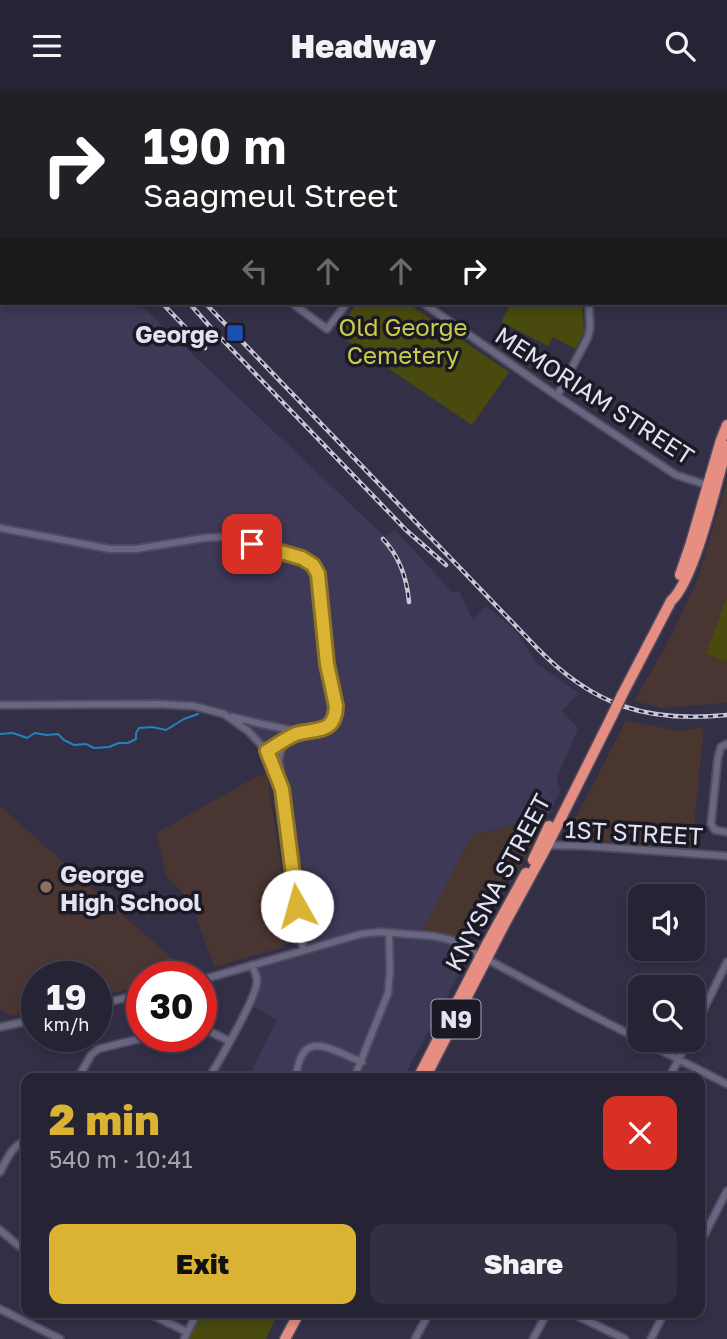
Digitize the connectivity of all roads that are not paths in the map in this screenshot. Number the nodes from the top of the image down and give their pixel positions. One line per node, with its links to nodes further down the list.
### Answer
1 (295, 305): 2 (street)
2 (345, 305)
3 (426, 305): 5 (street, MEMORIAM STREET)
4 (589, 305): 5 (street)
5 (557, 396): 8 (street, MEMORIAM STREET)
6 (727, 425): 8 (highway, N9)
7 (727, 446): 8 (highway, N9)
8 (712, 486): 18 (highway, KNYSNA STREET / N9, bridge)
9 (0, 528): 12 (street)
10 (0, 705): 11 (street)
11 (224, 714): 12 (street); 15 (street)
12 (304, 732): 13 (street)
13 (283, 741): 15 (street); 16 (street)
14 (727, 744): 17 (street)
15 (267, 751): 16 (street)
16 (282, 789): 21 (street)
17 (727, 832)
18 (543, 845): 19 (street, 1ST STREET); 22 (highway, KNYSNA STREET / N9)
19 (727, 856)
20 (389, 933): 21 (street); 22 (street); 34 (street)
21 (303, 950): 24 (street)
22 (484, 957): 33 (street); 39 (highway, KNYSNA STREET / N9); 40 (highway, KNYSNA STREET / N9)
23 (727, 962): 26 (street)
24 (252, 965): 25 (street); 30 (street)
25 (217, 975)
26 (705, 1007)
27 (21, 1022): 28 (street)
28 (0, 1027)
29 (217, 1035): 30 (street)
30 (229, 1041): 36 (street)
31 (126, 1042): 35 (street)
32 (682, 1052): 33 (street)
33 (679, 1059): 41 (street); 42 (street)
34 (362, 1062): 37 (street); 38 (street)
35 (82, 1073)
36 (212, 1073)
37 (296, 1073)
38 (356, 1073)
39 (421, 1073)
40 (427, 1073)
41 (672, 1073)
42 (727, 1084)
43 (21, 1144): 44 (street)
44 (0, 1172)
45 (727, 1192): 47 (street)
46 (0, 1230): 48 (street)
47 (705, 1234)
48 (21, 1248)
49 (0, 1309): 58 (street)
50 (156, 1318): 57 (street)
51 (194, 1318): 57 (street)
52 (293, 1318): 59 (highway)
53 (426, 1318): 60 (street)
54 (544, 1318): 61 (street)
55 (581, 1318): 62 (street)
56 (662, 1318): 63 (street)
57 (185, 1336)
58 (61, 1339)
59 (285, 1339)
60 (415, 1339)
61 (533, 1339)
62 (625, 1339)
63 (651, 1339)

